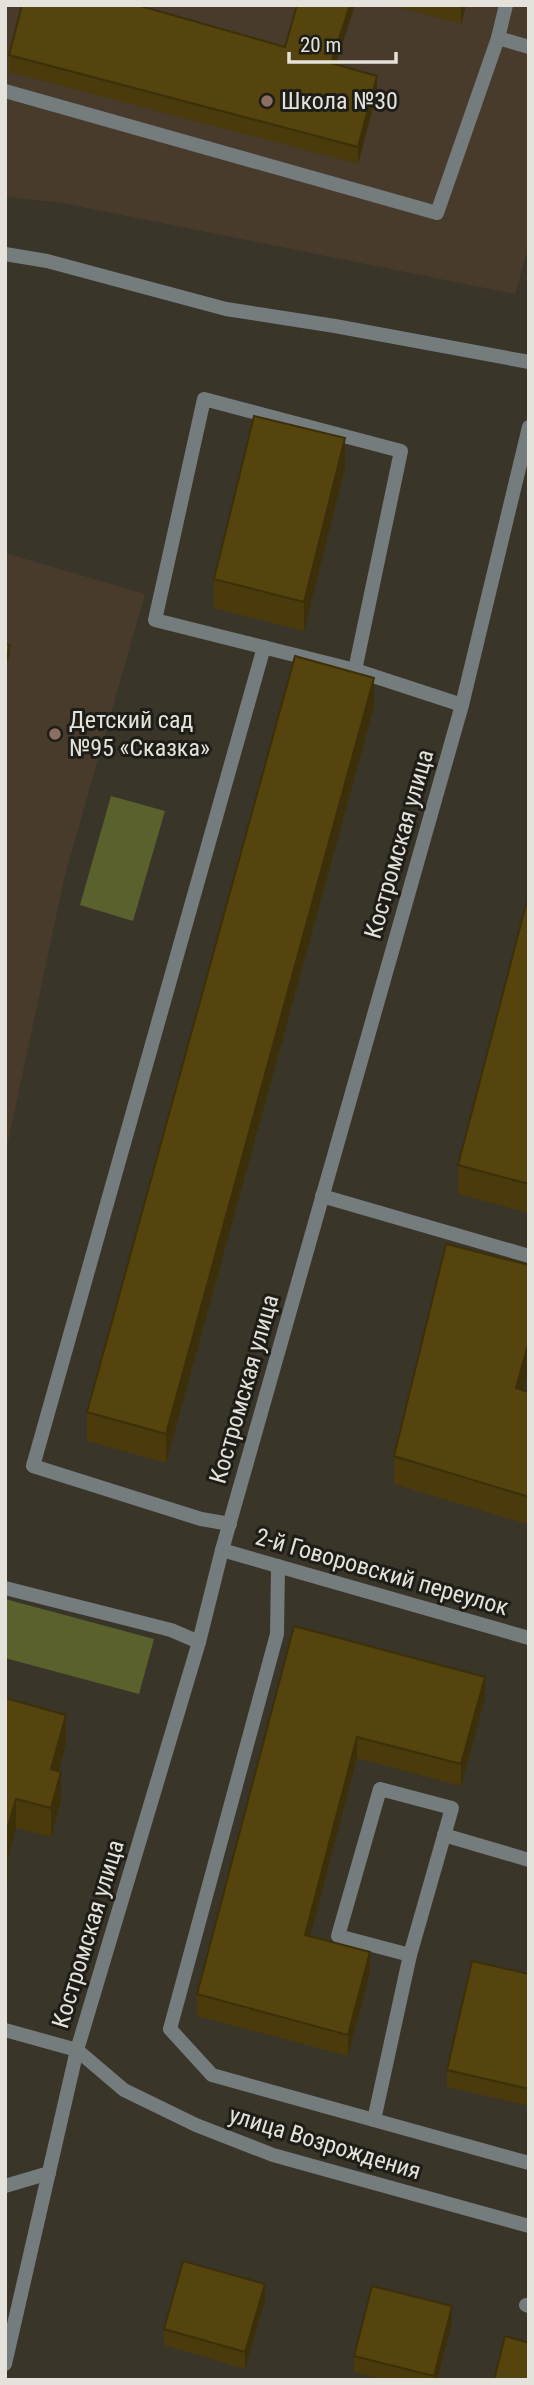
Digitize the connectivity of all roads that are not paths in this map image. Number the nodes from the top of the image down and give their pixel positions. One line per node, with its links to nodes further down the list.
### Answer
1 (506, 5): 2 (street)
2 (498, 38): 3 (street); 4 (street)
3 (529, 47)
4 (5, 91)
5 (5, 254): 6 (street)
6 (529, 362)
7 (529, 427): 10 (street, Костромская улица)
8 (264, 647): 9 (street); 9 (street); 13 (street)
9 (355, 670): 10 (street)
10 (462, 705): 11 (street, Костромская улица)
11 (322, 1196): 12 (street); 13 (street, Костромская улица)
12 (529, 1256)
13 (230, 1524): 14 (street, Костромская улица)
14 (222, 1550): 15 (street, 2-й Говоровский переулок); 18 (street, Костромская улица)
15 (278, 1566): 17 (street, 2-й Говоровский переулок); 24 (street)
16 (5, 1588): 18 (street)
17 (529, 1638)
18 (199, 1642): 23 (street, Костромская улица)
19 (444, 1835): 20 (street); 21 (street); 21 (street)
20 (529, 1860)
21 (410, 1955): 24 (street)
22 (5, 2030): 23 (street, улица Возрождения)
23 (77, 2050): 26 (street, Костромская улица); 28 (street, улица Возрождения)
24 (374, 2120): 25 (street)
25 (529, 2163)
26 (49, 2174): 27 (street); 29 (street, Костромская улица)
27 (5, 2186)
28 (529, 2226)
29 (5, 2364)

